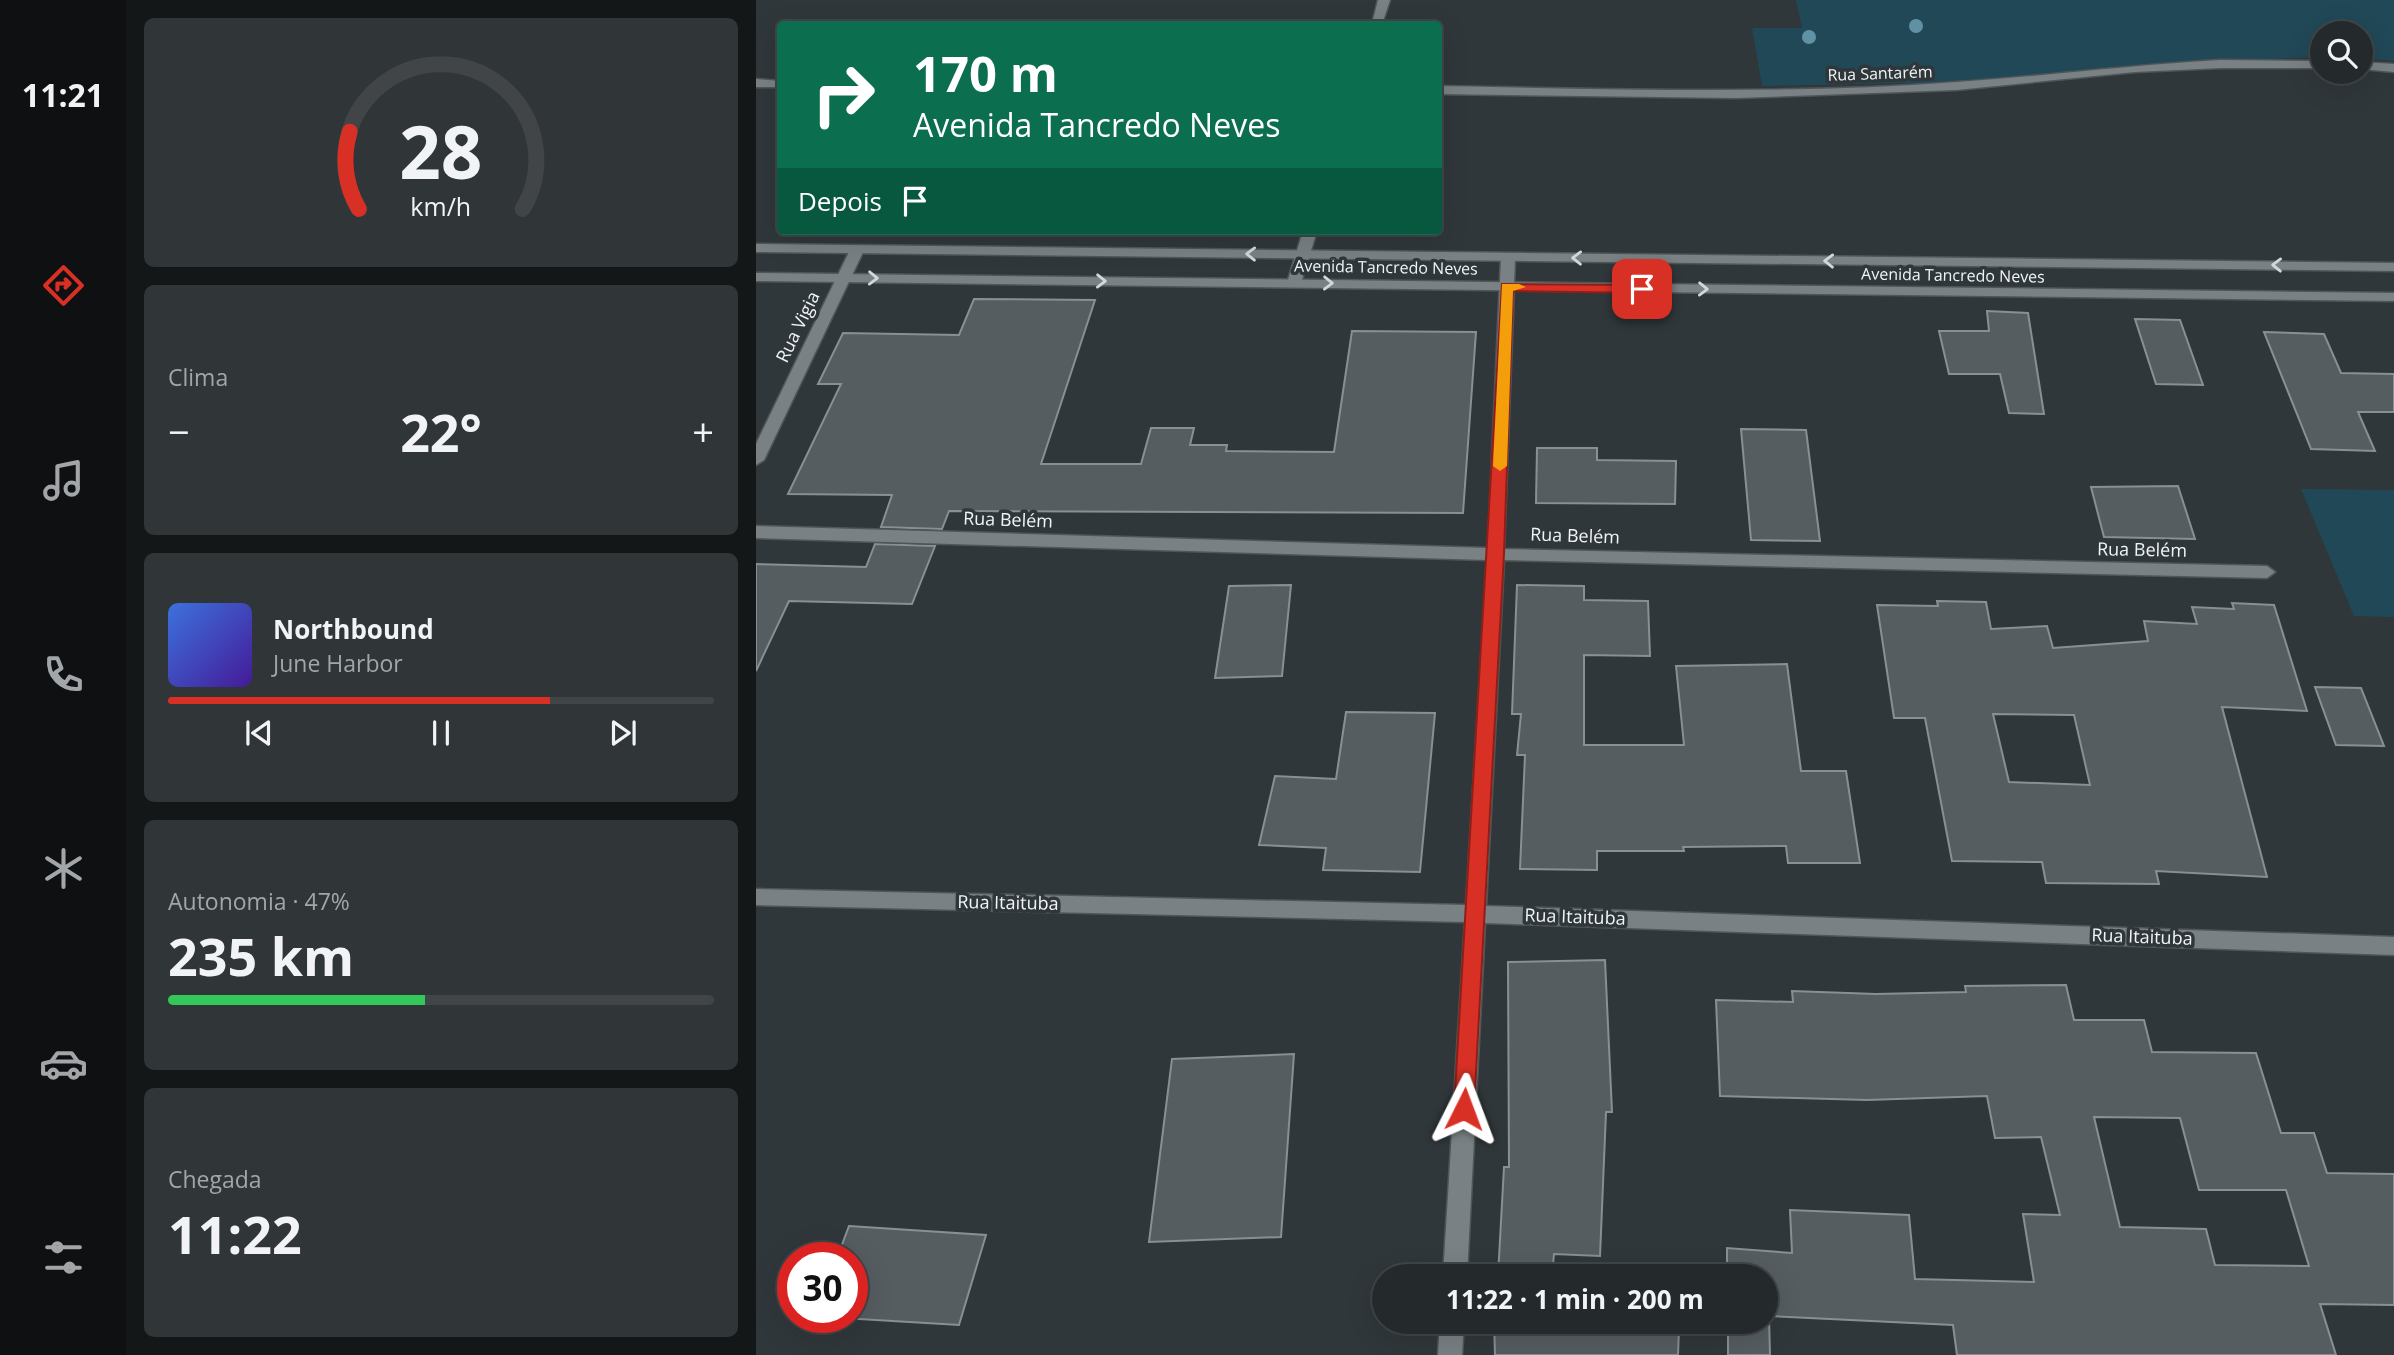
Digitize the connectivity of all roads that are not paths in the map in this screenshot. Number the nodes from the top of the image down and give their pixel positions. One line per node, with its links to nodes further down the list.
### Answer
1 (1384, 0): 2 (street)
2 (1378, 21)
3 (2310, 65): 8 (street, Rua Santarém)
4 (2373, 67): 5 (street)
5 (2394, 68)
6 (756, 83): 7 (street)
7 (777, 83)
8 (1442, 90)
9 (1308, 235): 12 (street)
10 (756, 248): 11 (street, Avenida Tancredo Neves)
11 (858, 250): 12 (street, Avenida Tancredo Neves, one-way to 11); 17 (street, Rua Vigia)
12 (1301, 254): 13 (street, Avenida Tancredo Neves); 18 (street)
13 (1508, 258): 14 (street, Avenida Tancredo Neves, one-way to 13); 19 (street)
14 (2305, 266): 15 (street, Avenida Tancredo Neves); 20 (street)
15 (2394, 267)
16 (756, 277): 17 (street, Avenida Tancredo Neves)
17 (843, 278): 18 (street, Avenida Tancredo Neves, one-way to 18); 22 (street, Rua Vigia)
18 (1294, 282): 19 (street, Avenida Tancredo Neves, one-way to 19)
19 (1506, 287): 20 (street, Avenida Tancredo Neves, one-way to 20); 24 (street)
20 (2320, 297): 21 (street, Avenida Tancredo Neves)
21 (2394, 298)
22 (756, 460)
23 (756, 532): 24 (street, Rua Belém)
24 (1496, 553): 25 (street, Rua Belém); 27 (street)
25 (2267, 572)
26 (756, 897): 27 (street, Rua Itaituba)
27 (1475, 914): 28 (street, Rua Itaituba); 29 (street)
28 (2394, 946)
29 (1456, 1264)
30 (1451, 1334): 31 (street)
31 (1450, 1355)

